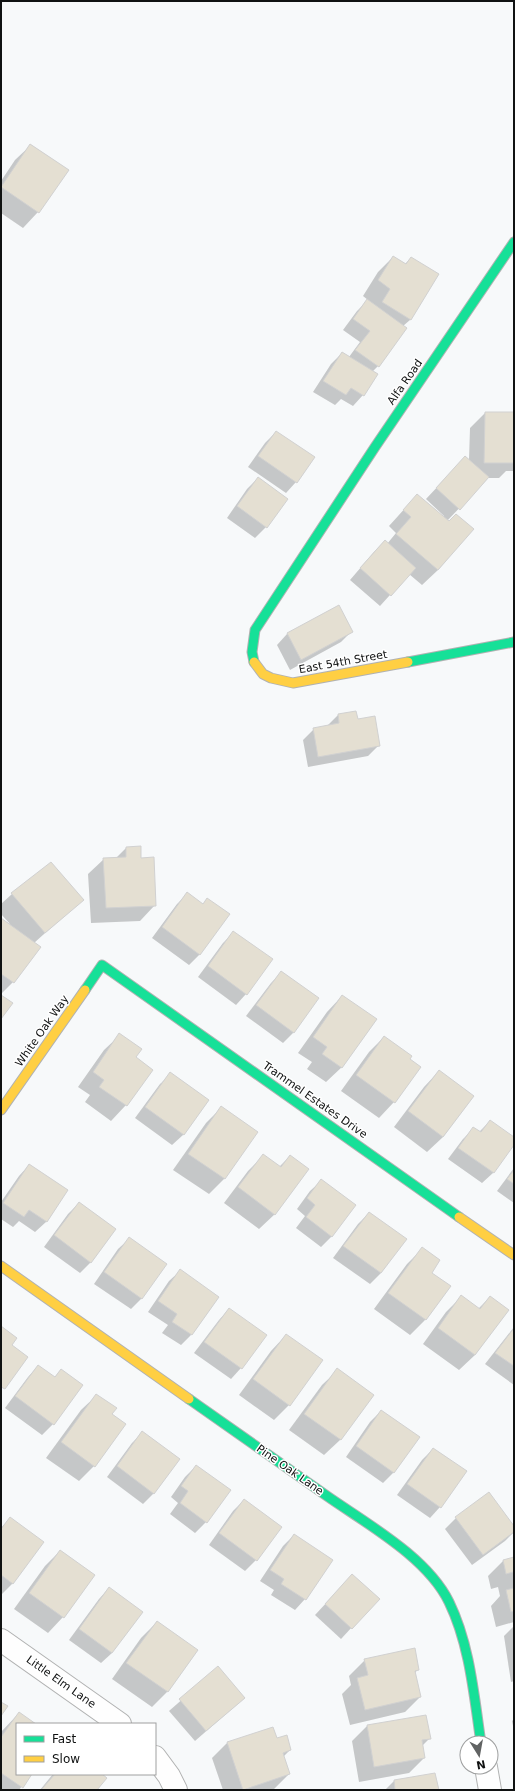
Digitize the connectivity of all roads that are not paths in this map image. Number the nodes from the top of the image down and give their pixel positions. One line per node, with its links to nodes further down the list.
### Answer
1 (514, 242): 2 (street, Alfa Road)
2 (316, 537): 3 (street, East 54th Street)
3 (514, 642)
4 (102, 965): 5 (street, White Oak Way); 6 (street, Trammel Estates Drive)
5 (1, 1110)
6 (514, 1255)
7 (1, 1266): 10 (street, Pine Oak Lane)
8 (1, 1640): 9 (street, Little Elm Lane)
9 (119, 1723)
10 (480, 1735)
11 (156, 1758): 13 (street)
12 (487, 1775): 14 (street)
13 (176, 1790)
14 (490, 1790)

